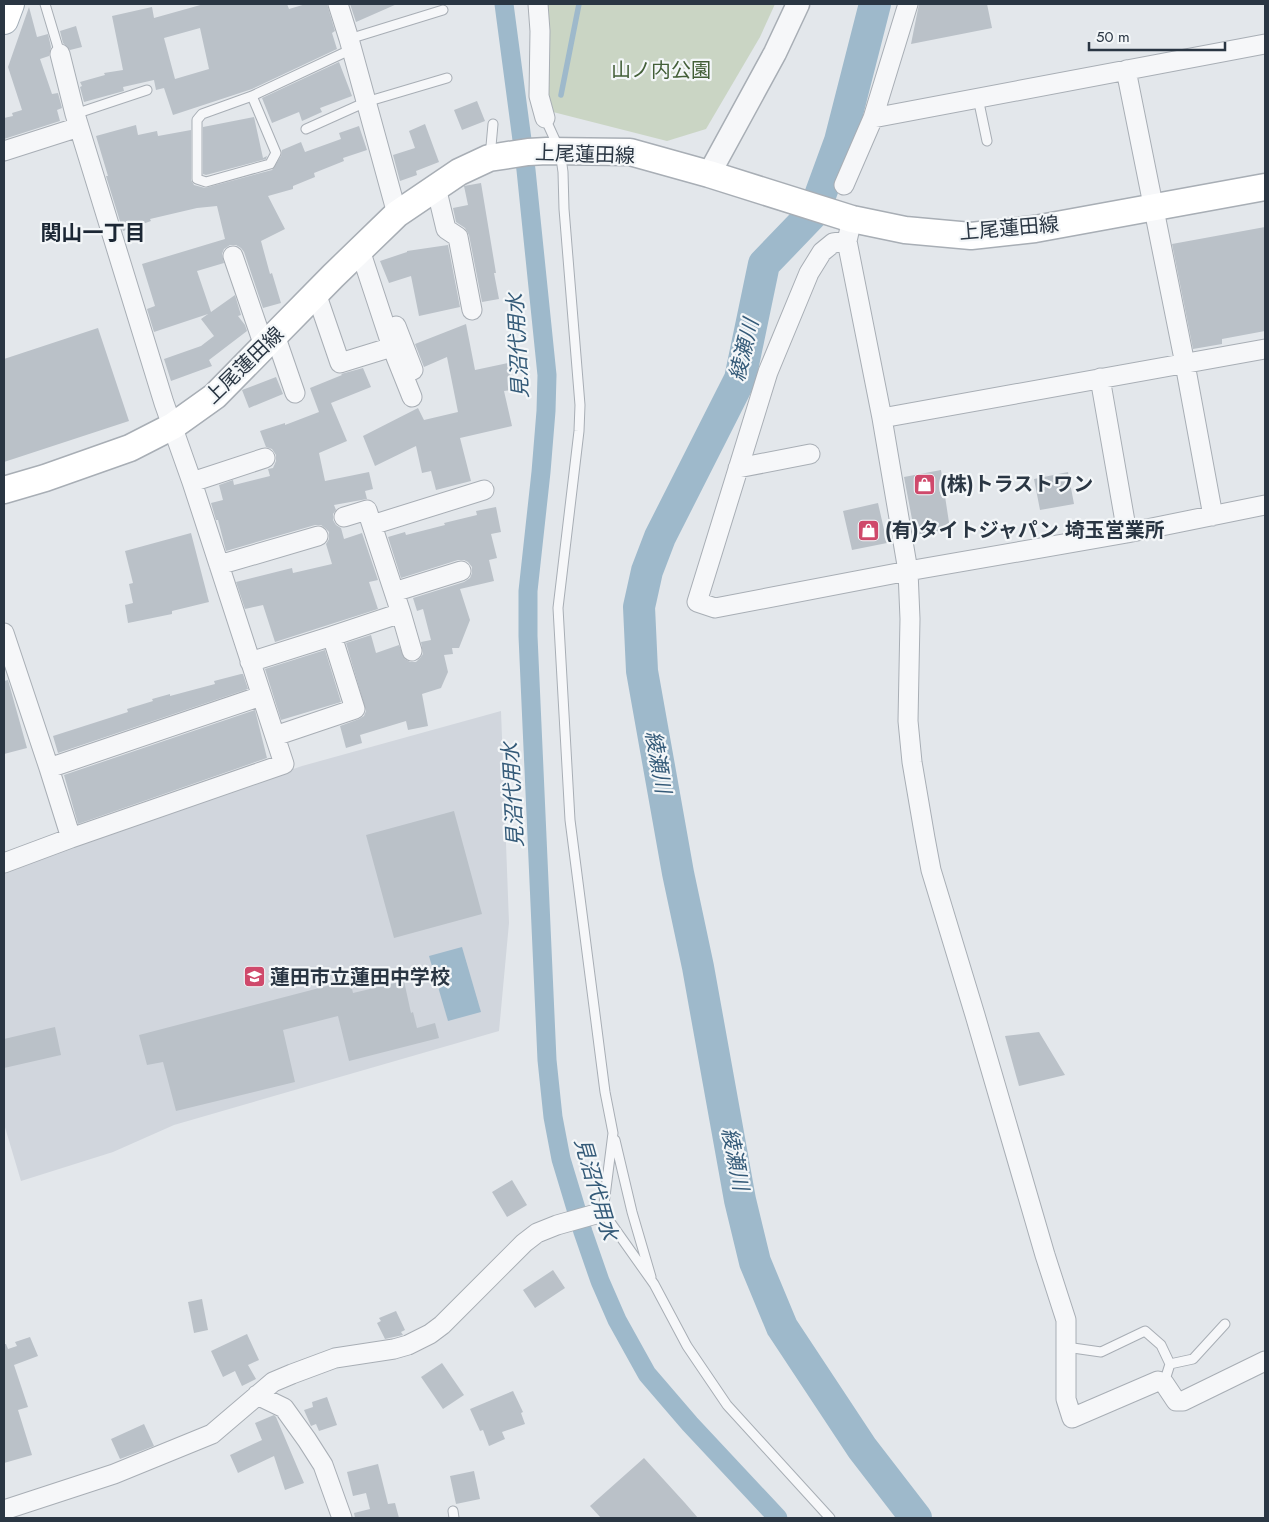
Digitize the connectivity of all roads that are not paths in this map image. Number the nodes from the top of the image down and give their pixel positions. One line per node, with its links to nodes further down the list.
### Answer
1 (10, 4): 8 (main road)
2 (45, 4): 11 (lane)
3 (338, 4): 9 (street)
4 (538, 4): 18 (street)
5 (798, 4): 27 (street)
6 (908, 4): 19 (street)
7 (443, 10): 9 (lane)
8 (4, 20)
9 (350, 44): 15 (lane); 17 (street)
10 (1265, 44): 12 (street)
11 (60, 54): 20 (street)
12 (1126, 70): 16 (street); 31 (street)
13 (447, 78): 17 (lane)
14 (147, 90): 20 (lane)
15 (252, 96): 15 (lane)
16 (978, 98): 19 (street); 23 (lane)
17 (366, 102): 22 (lane); 32 (street)
18 (546, 118): 25 (lane)
19 (873, 118): 28 (street)
20 (77, 120): 24 (street); 47 (street)
21 (493, 124): 26 (lane)
22 (306, 129)
23 (986, 141)
24 (4, 151)
25 (553, 151): 26 (main road, 上尾蓮田線); 27 (main road, 上尾蓮田線); 74 (lane)
26 (494, 157): 29 (main road, 上尾蓮田線)
27 (709, 174): 33 (main road, 上尾蓮田線)
28 (844, 185)
29 (436, 187): 32 (main road, 上尾蓮田線); 37 (street)
30 (1265, 187): 31 (main road, 上尾蓮田線)
31 (1153, 208): 33 (main road, 上尾蓮田線); 41 (street)
32 (397, 214): 34 (main road, 上尾蓮田線)
33 (842, 224): 46 (street); 50 (street)
34 (364, 246): 36 (main road, 上尾蓮田線); 39 (street); 42 (street)
35 (233, 256): 38 (street)
36 (316, 293): 38 (main road, 上尾蓮田線); 39 (street)
37 (472, 310)
38 (270, 341): 44 (street); 47 (main road, 上尾蓮田線)
39 (392, 347): 45 (street)
40 (1265, 349): 41 (street)
41 (1185, 364): 43 (street); 55 (street)
42 (413, 370)
43 (1100, 378): 46 (street); 58 (street)
44 (295, 393)
45 (412, 397)
46 (882, 418): 61 (street)
47 (173, 426): 51 (street); 52 (main road, 上尾蓮田線)
48 (810, 454): 50 (street)
49 (265, 458): 51 (street)
50 (738, 468): 61 (street)
51 (192, 482): 60 (street)
52 (4, 490)
53 (484, 490): 57 (street)
54 (1265, 505): 55 (street)
55 (1213, 516): 58 (street)
56 (344, 517): 57 (street)
57 (372, 525): 63 (street)
58 (1127, 533): 61 (street)
59 (318, 536): 60 (street)
60 (219, 565): 68 (street)
61 (908, 570): 78 (street)
62 (461, 571): 63 (street)
63 (394, 592): 64 (street)
64 (401, 613): 66 (street); 67 (street)
65 (4, 633): 71 (street)
66 (332, 636): 68 (street); 70 (street)
67 (412, 651)
68 (250, 662): 69 (street)
69 (262, 696): 70 (street); 71 (street)
70 (275, 736): 72 (street)
71 (49, 768): 72 (street)
72 (71, 838): 73 (street)
73 (4, 863)
74 (613, 1133): 75 (lane); 76 (lane)
75 (597, 1213): 76 (lane); 82 (street)
76 (654, 1284): 87 (lane)
77 (1225, 1324): 80 (lane)
78 (1066, 1347): 80 (lane); 81 (street)
79 (1265, 1361): 81 (street)
80 (1170, 1364): 81 (lane)
81 (1164, 1383)
82 (257, 1395): 83 (street); 86 (street)
83 (4, 1510)
84 (4, 1514): 85 (street)
85 (5, 1518)
86 (342, 1518)
87 (830, 1518)

